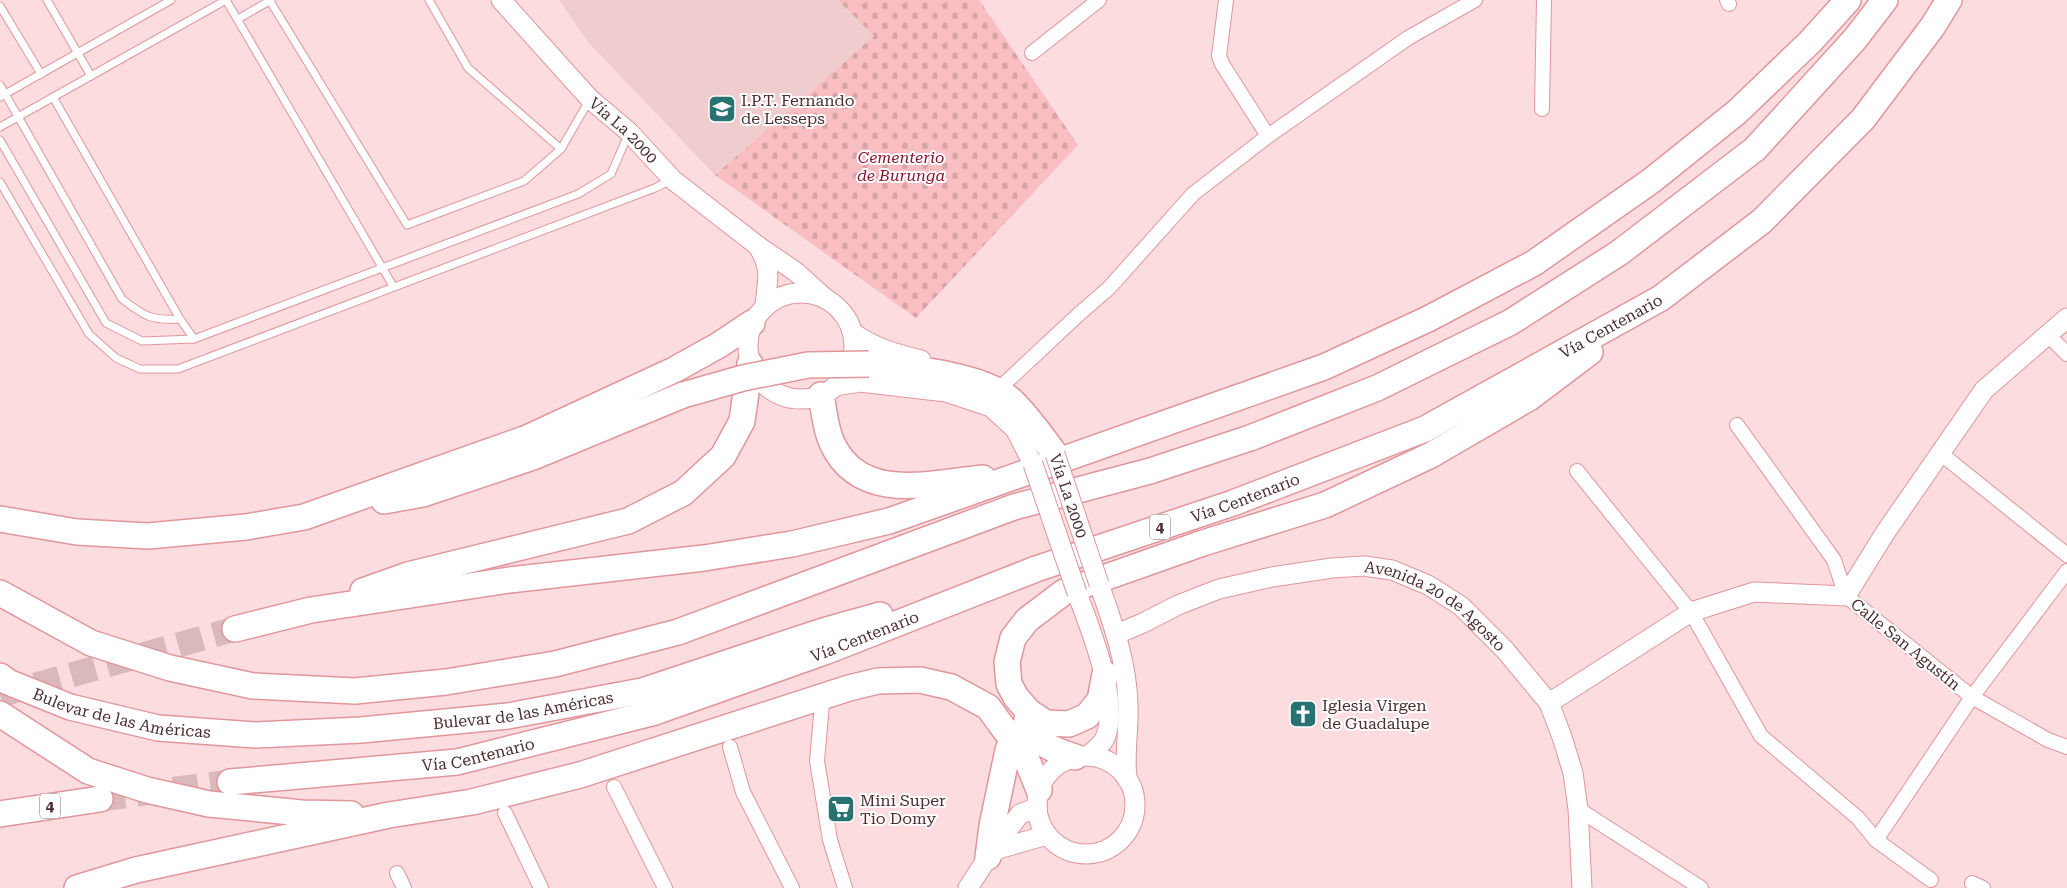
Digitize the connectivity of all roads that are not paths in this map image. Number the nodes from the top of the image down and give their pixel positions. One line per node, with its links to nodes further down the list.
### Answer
1 (47, 0): 16 (lane)
2 (171, 0): 16 (lane)
3 (226, 0): 15 (lane); 19 (lane)
4 (271, 0): 15 (lane); 30 (lane)
5 (430, 0): 30 (lane)
6 (501, 0): 23 (street, Vía La 2000)
7 (1099, 0): 17 (street)
8 (1226, 0): 28 (street)
9 (1475, 0): 28 (street)
10 (1544, 0): 24 (street)
11 (1848, 0): 51 (highway)
12 (1885, 0): 58 (highway)
13 (1949, 0): 36 (highway, Vía Centenario / 4)
14 (0, 6): 18 (lane)
15 (238, 19): 34 (lane)
16 (78, 53): 18 (lane); 19 (lane)
17 (1032, 53)
18 (40, 74): 21 (lane)
19 (91, 76): 22 (lane)
20 (0, 85): 21 (lane)
21 (3, 96): 25 (lane)
22 (53, 98): 25 (lane); 40 (lane)
23 (590, 99): 27 (street, Vía La 2000); 30 (lane)
24 (1542, 110)
25 (18, 117): 26 (lane); 40 (lane)
26 (0, 128)
27 (629, 132): 31 (street, Vía La 2000); 34 (lane)
28 (1268, 136): 46 (street)
29 (0, 140): 43 (lane)
30 (561, 149)
31 (673, 180): 33 (street, Vía La 2000); 35 (lane)
32 (0, 182): 35 (lane)
33 (758, 246): 37 (street, Vía La 2000); 38 (street, Vía La 2000)
34 (382, 267): 35 (lane); 43 (lane)
35 (393, 286)
36 (1661, 298): 56 (highway, Vía Centenario / 4); 69 (highway)
37 (826, 299): 38 (street); 41 (street)
38 (759, 314): 45 (street); 53 (highway)
39 (2067, 318): 42 (street)
40 (180, 319): 43 (lane)
41 (852, 332): 46 (street, Vía La 2000); 47 (street)
42 (2047, 334): 44 (street); 49 (street)
43 (194, 339)
44 (2067, 354)
45 (750, 364): 47 (street); 60 (highway)
46 (1002, 386): 50 (street, Vía La 2000)
47 (828, 390): 51 (street, Vía La 2000); 51 (highway)
48 (1737, 425): 59 (street, Calle San Agustín)
49 (1940, 453): 55 (street); 59 (street)
50 (1055, 454): 53 (highway, bridge); 63 (street, Vía La 2000, bridge)
51 (1028, 469): 60 (highway); 64 (street, Vía La 2000, bridge)
52 (1577, 471): 61 (street)
53 (304, 517): 54 (highway)
54 (0, 519)
55 (2067, 555)
56 (1036, 569): 65 (highway, Bulevar de las Américas); 76 (highway, Vía Centenario / 4)
57 (2067, 571): 66 (street)
58 (0, 593)
59 (1846, 596): 61 (street); 66 (street, Calle San Agustín)
60 (311, 610): 62 (highway)
61 (1691, 612): 67 (street); 85 (street)
62 (234, 629)
63 (1117, 634): 67 (street, Avenida 20 de Agosto); 75 (street, Vía La 2000)
64 (1105, 674): 69 (highway); 74 (street, Vía La 2000)
65 (0, 676)
66 (1972, 697): 73 (street, Calle San Agustín); 85 (street)
67 (1549, 703): 80 (street, Avenida 20 de Agosto)
68 (822, 704): 94 (street)
69 (1029, 712): 74 (highway)
70 (0, 714): 83 (highway)
71 (1013, 739): 79 (highway); 83 (highway); 86 (highway)
72 (730, 747): 93 (street)
73 (2067, 747)
74 (1082, 756): 75 (street); 79 (street)
75 (1127, 779): 84 (street)
76 (230, 782)
77 (614, 787): 92 (street)
78 (100, 799): 82 (highway, 4)
79 (1038, 799): 84 (street); 86 (street)
80 (1578, 809): 96 (street, Avenida 20 de Agosto); 97 (street)
81 (505, 813): 91 (street)
82 (0, 814)
83 (389, 815): 89 (highway)
84 (1047, 835): 86 (street)
85 (1876, 840): 88 (street)
86 (993, 853): 95 (street)
87 (397, 873): 90 (street)
88 (1931, 880)
89 (77, 888)
90 (404, 888)
91 (541, 888)
92 (664, 888)
93 (792, 888)
94 (845, 888)
95 (968, 888)
96 (1582, 888)
97 (1701, 888)

